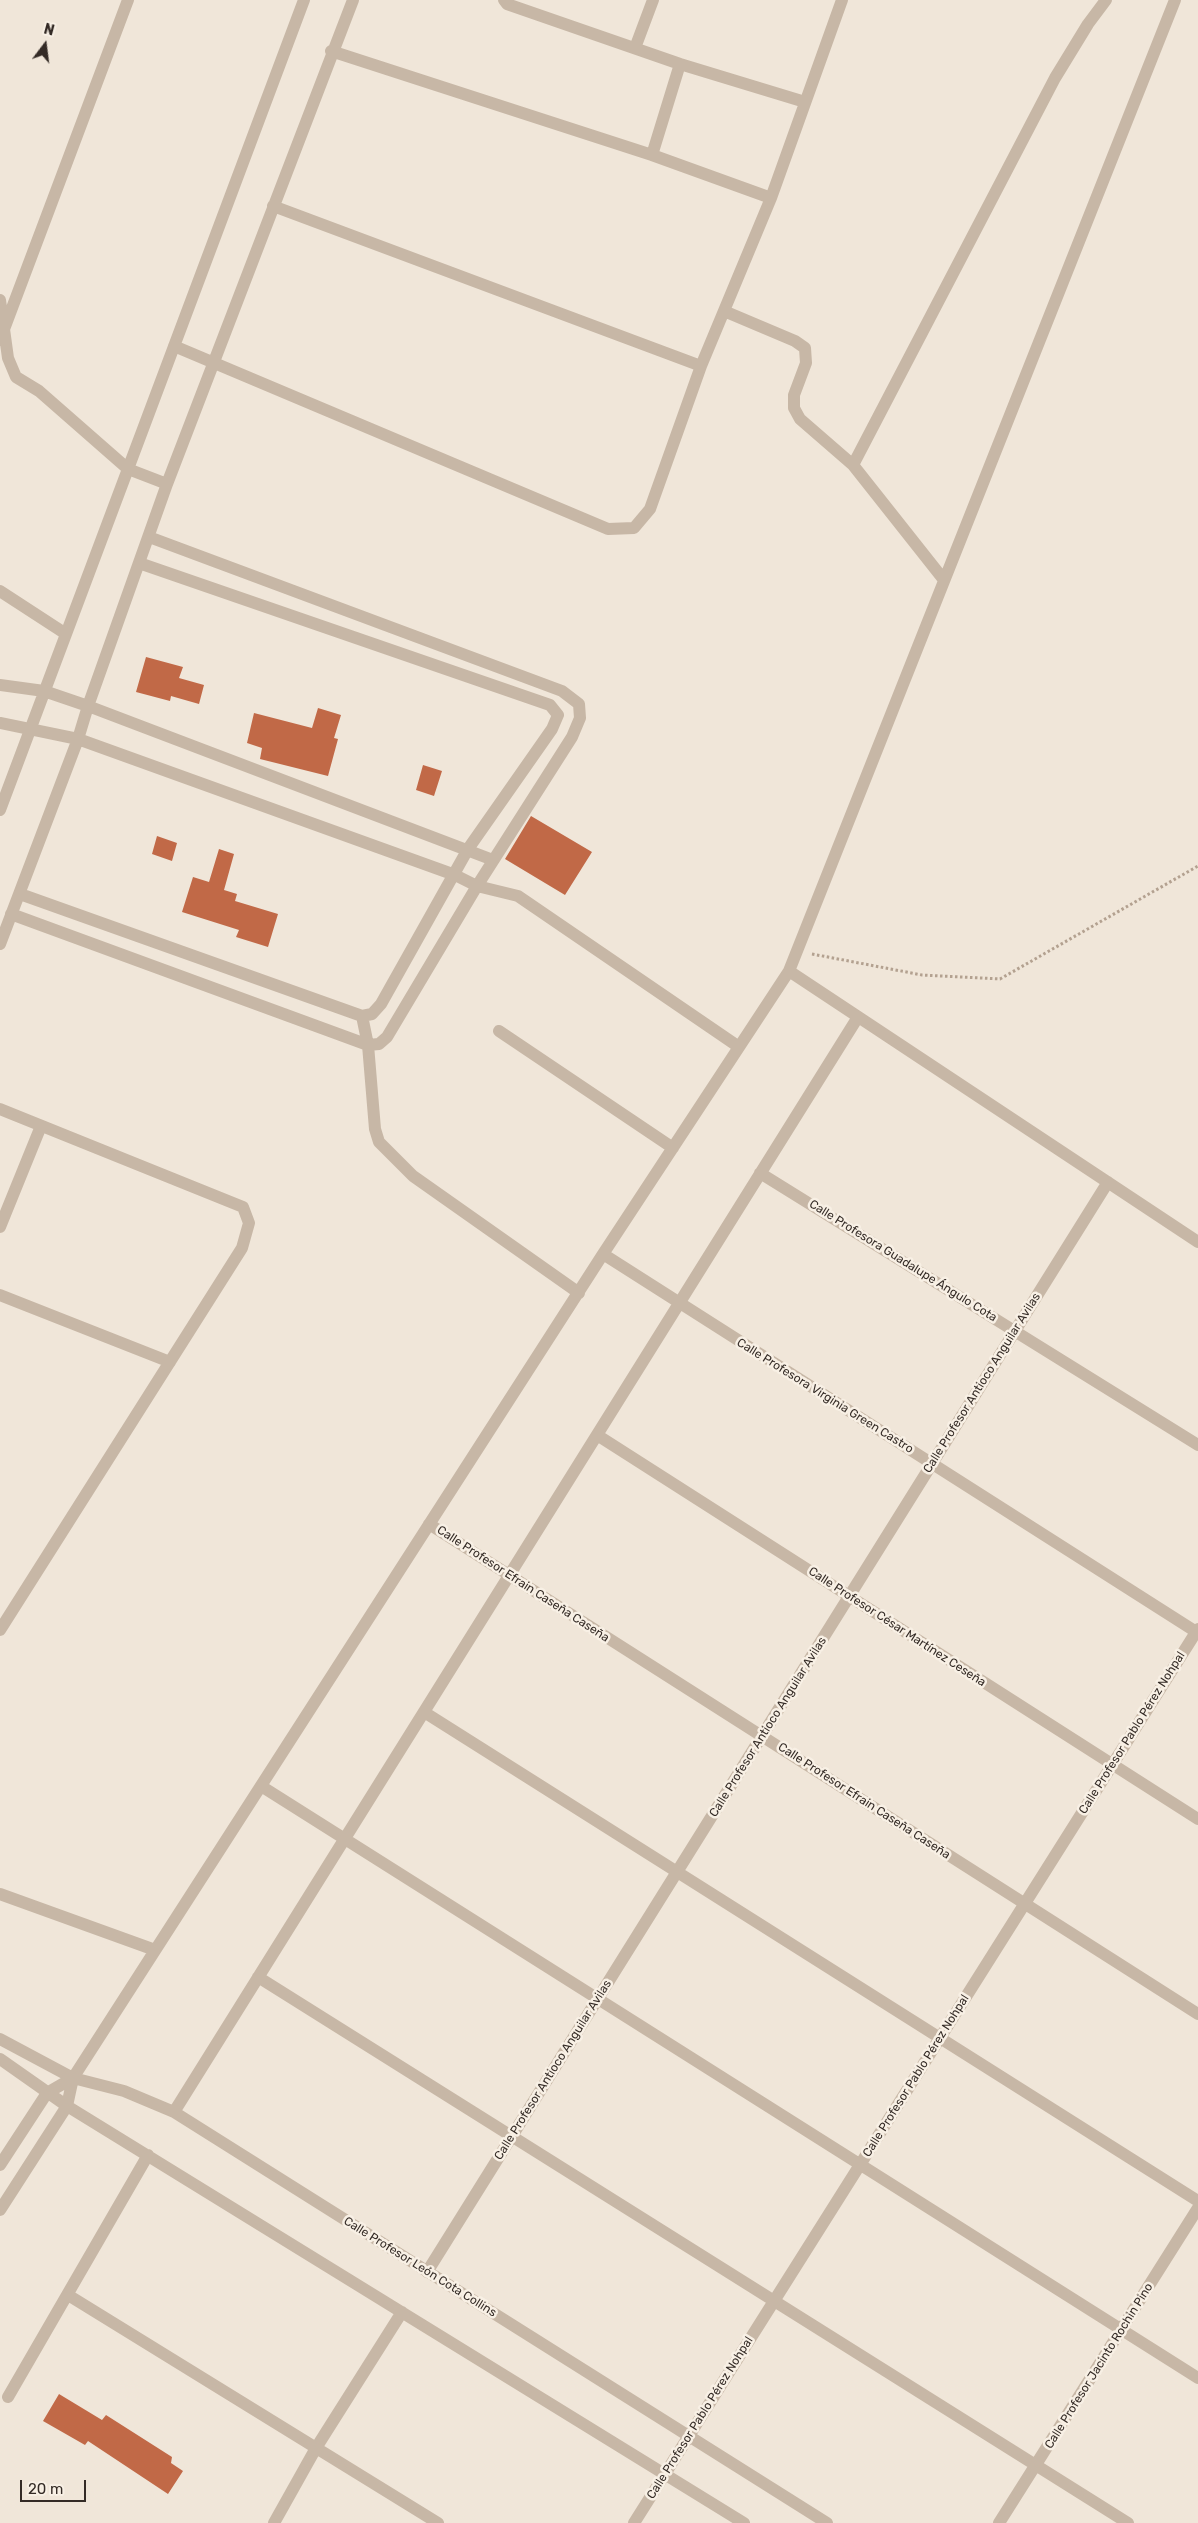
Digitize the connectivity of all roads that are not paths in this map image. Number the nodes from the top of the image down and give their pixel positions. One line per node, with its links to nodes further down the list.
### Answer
1 (128, 0): 18 (street)
2 (304, 0): 20 (street)
3 (352, 0): 10 (street)
4 (504, 0): 9 (street)
5 (653, 0): 9 (street)
6 (842, 0): 12 (street)
7 (1106, 0): 23 (street)
8 (1175, 0): 28 (street)
9 (635, 48): 11 (street)
10 (331, 51): 13 (street); 15 (street)
11 (680, 64): 12 (street); 13 (street)
12 (805, 102): 14 (street)
13 (652, 155): 14 (street)
14 (771, 198): 17 (street)
15 (273, 206): 21 (street); 22 (street)
16 (0, 300): 18 (street)
17 (724, 311): 22 (street); 23 (street)
18 (5, 327): 19 (street); 24 (street)
19 (0, 340)
20 (174, 346): 21 (street); 24 (street)
21 (214, 364): 22 (street); 25 (street)
22 (701, 366)
23 (854, 465): 28 (street)
24 (128, 469): 25 (street); 30 (street)
25 (167, 484): 26 (street)
26 (148, 537): 27 (street); 39 (street)
27 (139, 563): 33 (street); 38 (street)
28 (944, 580): 45 (street)
29 (0, 591): 30 (street)
30 (66, 634): 32 (street)
31 (0, 685): 32 (street)
32 (44, 692): 33 (street); 35 (street)
33 (88, 706): 36 (street); 38 (street)
34 (0, 723): 35 (street)
35 (31, 728): 36 (street); 37 (street)
36 (78, 739): 40 (street); 42 (street)
37 (0, 810)
38 (468, 849): 39 (street); 40 (street)
39 (493, 860): 41 (street)
40 (455, 875): 41 (street); 46 (street)
41 (477, 886): 49 (street); 50 (street)
42 (20, 894): 43 (street); 46 (street)
43 (11, 914): 44 (street); 49 (street)
44 (0, 944)
45 (789, 971): 47 (street); 50 (street)
46 (362, 1016): 49 (street)
47 (858, 1017): 54 (street); 55 (street)
48 (499, 1031): 53 (street)
49 (368, 1046): 59 (street)
50 (739, 1047): 53 (street)
51 (0, 1109): 52 (street)
52 (41, 1126): 56 (street); 63 (street)
53 (673, 1148): 58 (street)
54 (760, 1173): 61 (street); 62 (street, Calle Profesora Guadalupe Ángulo Cota)
55 (1108, 1182): 57 (street); 62 (street, Calle Profesor Antioco Anguilar Avilas)
56 (0, 1227)
57 (1198, 1242)
58 (603, 1254): 59 (street); 61 (street, Calle Profesora Virginia Green Castro)
59 (579, 1293): 67 (street)
60 (0, 1294): 63 (street)
61 (679, 1303): 64 (street); 66 (street, Calle Profesora Virginia Green Castro)
62 (1015, 1331): 65 (street, Calle Profesora Guadalupe Ángulo Cota); 66 (street, Calle Profesor Antioco Anguilar Avilas)
63 (170, 1362): 70 (street)
64 (596, 1435): 68 (street); 69 (street, Calle Profesor César Martínez Ceseña)
65 (1198, 1445)
66 (932, 1464): 69 (street, Calle Profesor Antioco Anguilar Avilas); 71 (street, Calle Profesora Virginia Green Castro)
67 (430, 1524): 68 (street, Calle Profesor Efrain Caseña Caseña); 75 (street)
68 (509, 1575): 72 (street); 73 (street, Calle Profesor Efrain Caseña Caseña)
69 (849, 1596): 73 (street, Calle Profesor Antioco Anguilar Avilas); 74 (street, Calle Profesor César Martínez Ceseña)
70 (0, 1630)
71 (1197, 1631): 74 (street, Calle Profesor Pablo Pérez Nohpal)
72 (424, 1712): 77 (street); 78 (street)
73 (762, 1736): 78 (street, Calle Profesor Antioco Anguilar Avilas); 80 (street, Calle Profesor Efrain Caseña Caseña)
74 (1113, 1764): 76 (street, Calle Profesor César Martínez Ceseña); 80 (street, Calle Profesor Pablo Pérez Nohpal)
75 (261, 1786): 77 (street); 81 (street)
76 (1198, 1819)
77 (345, 1838): 82 (street); 83 (street)
78 (677, 1872): 83 (street, Calle Profesor Antioco Anguilar Avilas); 85 (street)
79 (0, 1894): 81 (street)
80 (1024, 1904): 84 (street, Calle Profesor Efrain Caseña Caseña); 85 (street, Calle Profesor Pablo Pérez Nohpal)
81 (155, 1950): 88 (street)
82 (258, 1977): 91 (street); 92 (street)
83 (598, 1999): 92 (street, Calle Profesor Antioco Anguilar Avilas); 95 (street)
84 (1198, 2014)
85 (940, 2038): 95 (street, Calle Profesor Pablo Pérez Nohpal); 96 (street)
86 (0, 2039): 88 (street, Calle Profesor León Cota Collins)
87 (0, 2059): 89 (street)
88 (73, 2078): 89 (street); 90 (street); 91 (street, Calle Profesor León Cota Collins)
89 (47, 2093): 90 (street); 94 (street)
90 (67, 2106): 93 (street); 98 (street)
91 (174, 2112): 99 (street, Calle Profesor León Cota Collins)
92 (512, 2136): 99 (street, Calle Profesor Antioco Anguilar Avilas); 101 (street)
93 (148, 2155): 100 (street); 102 (street)
94 (0, 2165)
95 (860, 2165): 101 (street, Calle Profesor Pablo Pérez Nohpal); 103 (street)
96 (1198, 2201)
97 (1198, 2208): 103 (street, Calle Profesor Jacinto Rochin Pino)
98 (0, 2210)
99 (428, 2272): 106 (street, Calle Profesor León Cota Collins)
100 (68, 2294): 105 (street); 107 (street)
101 (774, 2301): 106 (street, Calle Profesor Pablo Pérez Nohpal); 108 (street)
102 (402, 2312): 107 (street); 109 (street)
103 (1121, 2330): 104 (street); 108 (street, Calle Profesor Jacinto Rochin Pino)
104 (1198, 2378)
105 (8, 2397)
106 (689, 2436): 109 (street, Calle Profesor Pablo Pérez Nohpal); 114 (street, Calle Profesor León Cota Collins)
107 (316, 2448): 110 (street); 111 (street)
108 (1036, 2465): 115 (street, Calle Profesor Jacinto Rochin Pino); 116 (street)
109 (665, 2474): 112 (street, Calle Profesor Pablo Pérez Nohpal); 113 (street)
110 (274, 2523)
111 (438, 2523)
112 (634, 2523)
113 (744, 2523)
114 (827, 2523)
115 (999, 2523)
116 (1128, 2523)

